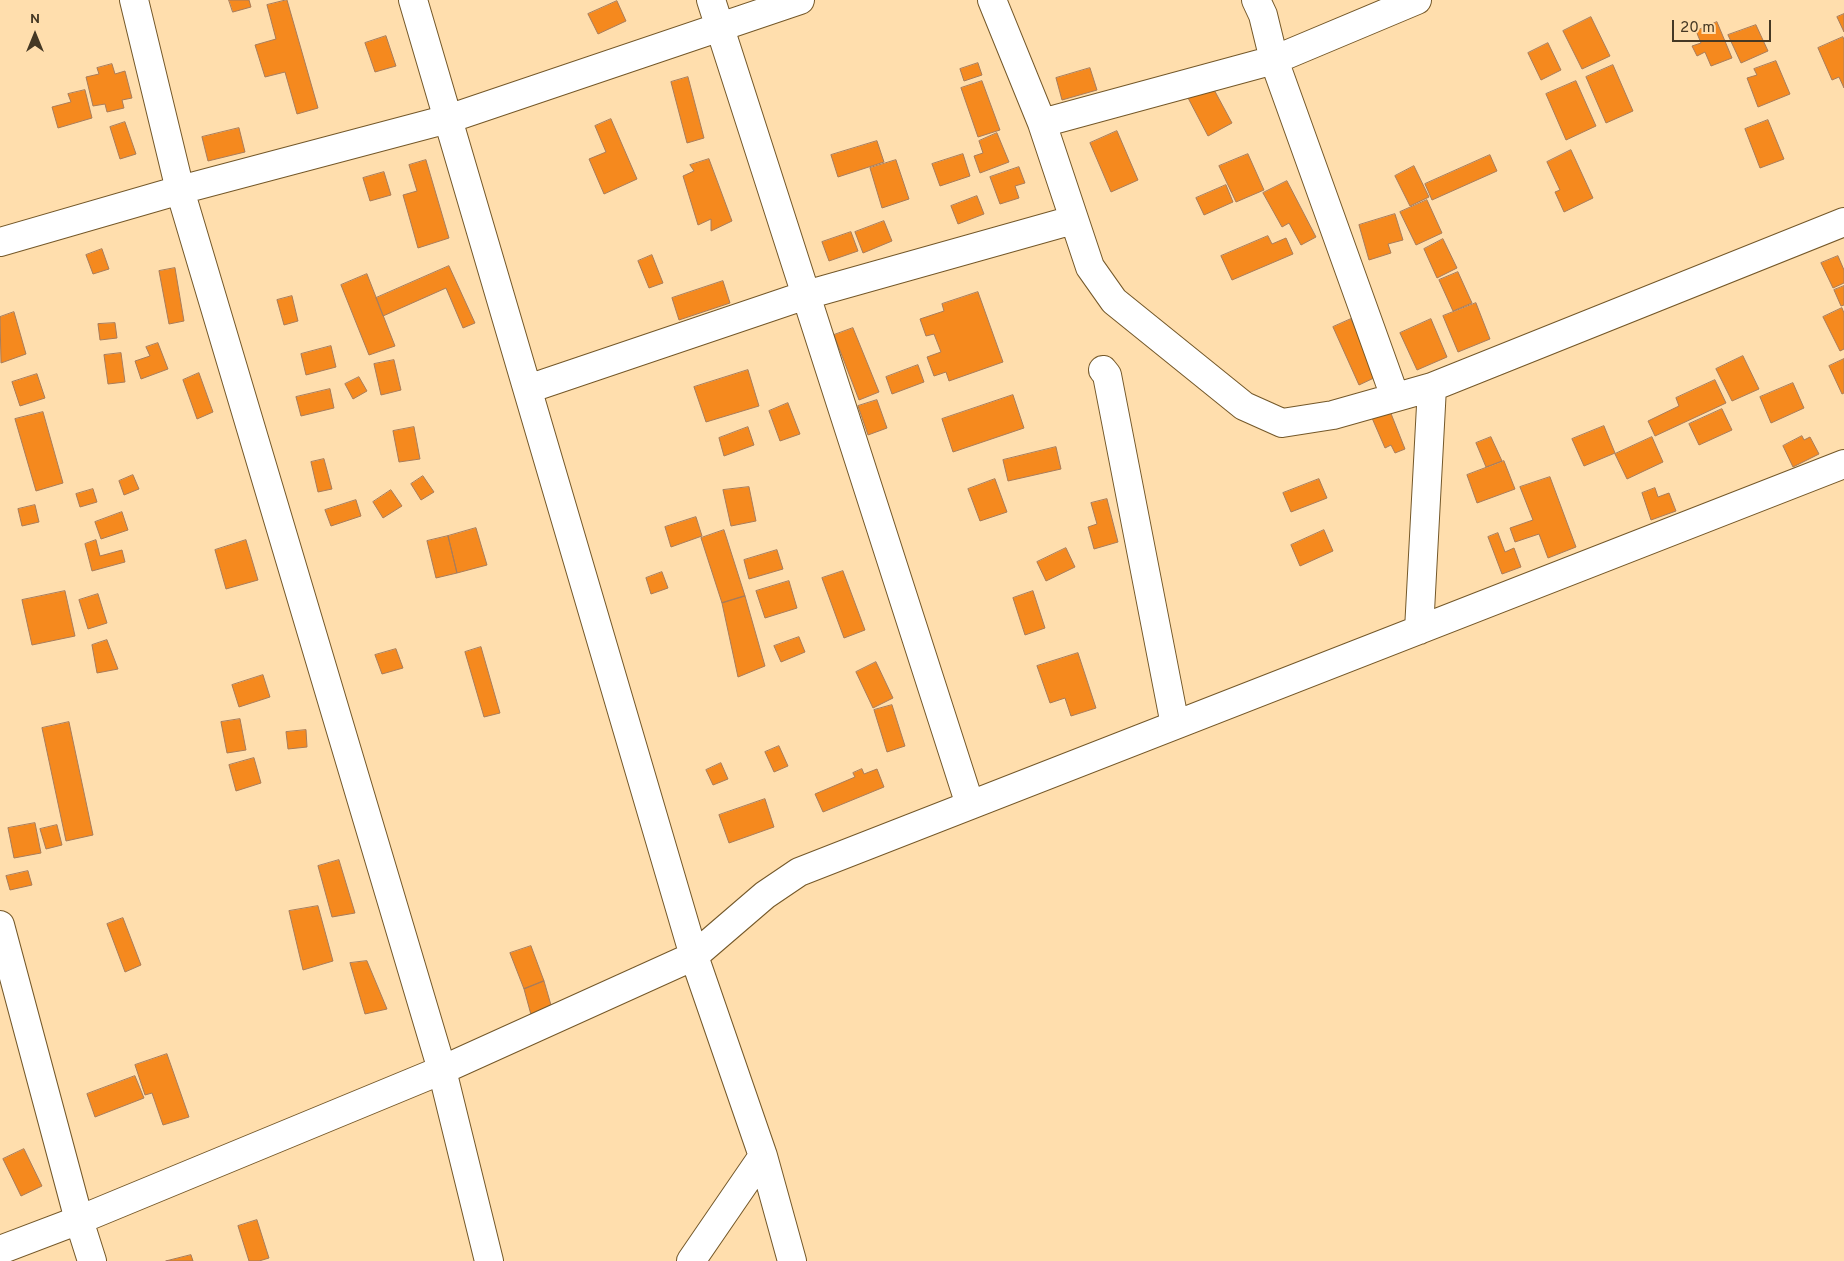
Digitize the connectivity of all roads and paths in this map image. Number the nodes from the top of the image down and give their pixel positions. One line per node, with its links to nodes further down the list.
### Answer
1 (134, 0): 12 (street)
2 (413, 0): 10 (street)
3 (711, 0): 8 (street)
4 (800, 0): 8 (street)
5 (992, 0): 11 (street)
6 (1256, 0): 9 (street)
7 (1418, 0): 9 (street)
8 (720, 28): 10 (street); 16 (street)
9 (1274, 60): 11 (street); 20 (street)
10 (448, 119): 12 (street); 19 (street)
11 (1042, 123): 13 (street)
12 (180, 190): 15 (street); 27 (street)
13 (1073, 220): 16 (street); 20 (street)
14 (1844, 222): 18 (street)
15 (0, 242)
16 (806, 295): 19 (street); 24 (street)
17 (1103, 370): 23 (street)
18 (1432, 386): 20 (street); 22 (street)
19 (528, 389): 26 (street)
20 (1395, 398)
21 (1844, 464): 22 (street)
22 (1419, 630): 23 (street)
23 (1175, 725): 24 (street)
24 (970, 805): 26 (street)
25 (0, 925): 29 (street)
26 (694, 956): 27 (street); 28 (street)
27 (442, 1070): 29 (street); 32 (street)
28 (763, 1156): 33 (street); 34 (street)
29 (79, 1220): 30 (street); 31 (street)
30 (0, 1250)
31 (92, 1261)
32 (489, 1261)
33 (691, 1261)
34 (792, 1261)

